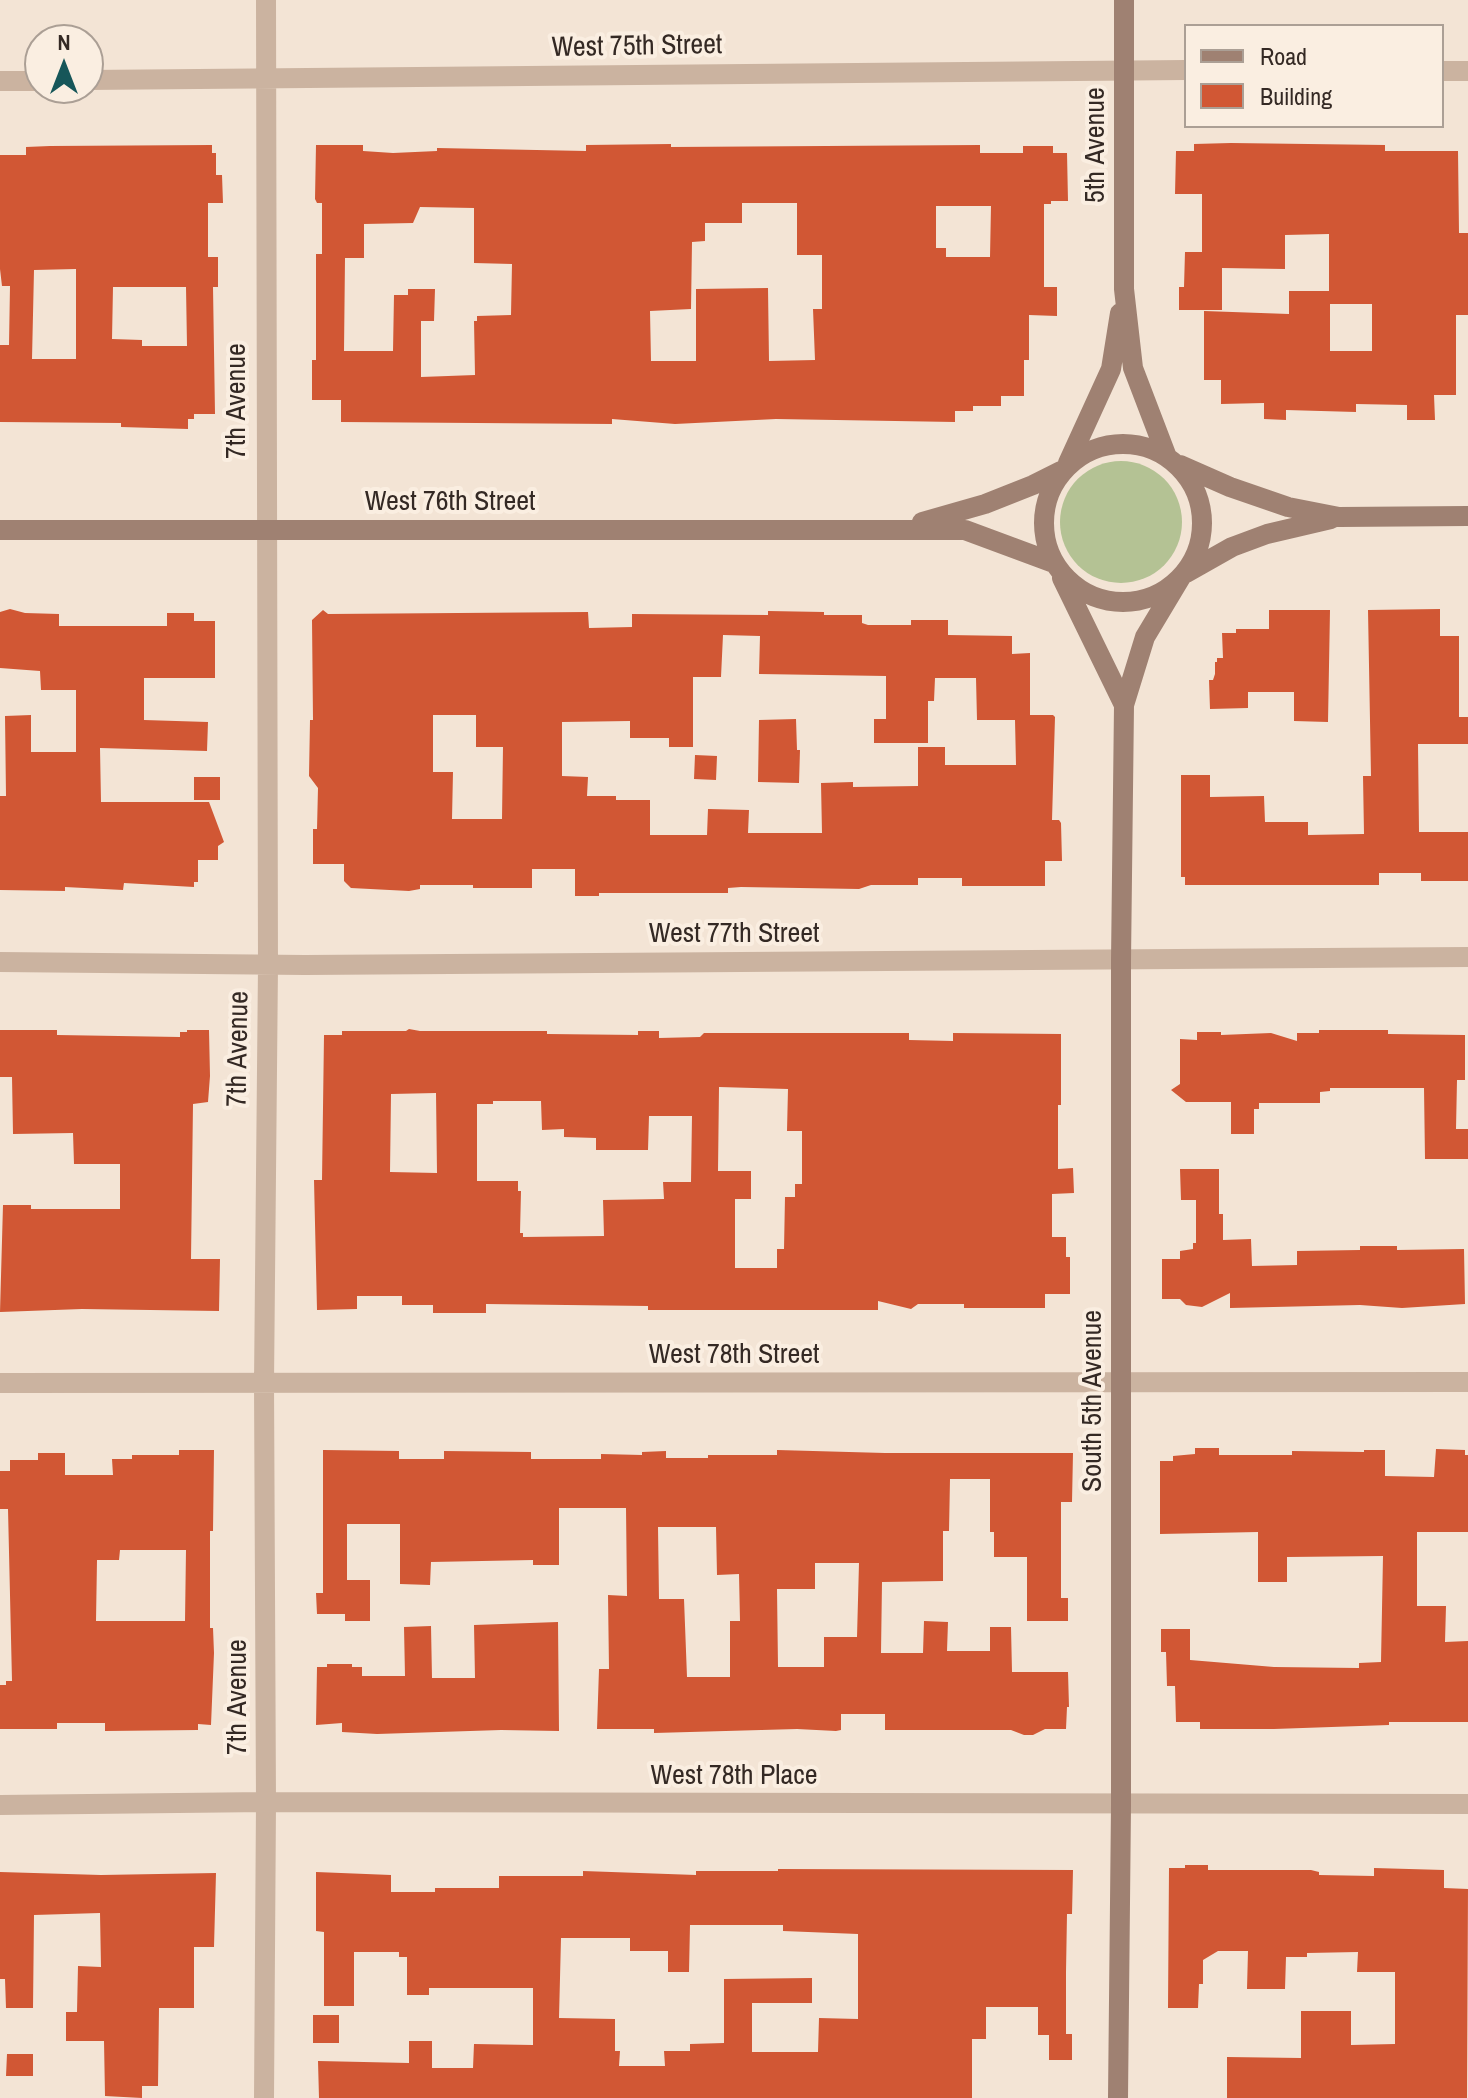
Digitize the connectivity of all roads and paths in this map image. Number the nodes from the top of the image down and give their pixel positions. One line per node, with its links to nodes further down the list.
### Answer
1 (266, 0): 7 (street, 7th Avenue)
2 (1124, 0): 3 (street, 5th Avenue)
3 (1124, 70): 4 (street, West 75th Street); 7 (street, West 75th Street); 11 (street, 5th Avenue)
4 (1184, 70)
5 (1444, 71): 6 (street)
6 (1468, 71)
7 (266, 78): 8 (street, West 75th Street); 18 (street, 7th Avenue)
8 (104, 80)
9 (0, 81): 10 (street)
10 (24, 81)
11 (1124, 289): 12 (street, 5th Avenue); 13 (street, 5th Avenue)
12 (1172, 460): 13 (street); 15 (street); 20 (street)
13 (1066, 467): 16 (street, West 76th Street); 19 (street)
14 (1468, 516): 15 (street)
15 (1339, 517): 20 (street)
16 (899, 528): 18 (street, West 76th Street); 19 (street, West 76th Street)
17 (0, 530): 18 (street, West 76th Street)
18 (265, 531): 25 (street, 7th Avenue)
19 (1055, 566): 20 (street); 21 (street, South 5th Avenue)
20 (1182, 576): 21 (street, South 5th Avenue)
21 (1124, 705): 23 (street, South 5th Avenue)
22 (1468, 957): 23 (street, West 77th Street)
23 (1121, 961): 25 (street, West 77th Street); 29 (street, South 5th Avenue)
24 (0, 962): 25 (street, West 77th Street)
25 (268, 965): 28 (street, 7th Avenue)
26 (1468, 1382): 29 (street, West 78th Street)
27 (0, 1383): 28 (street, West 78th Street)
28 (264, 1383): 29 (street, West 78th Street); 30 (street, 7th Avenue)
29 (1121, 1383): 33 (street, South 5th Avenue)
30 (266, 1802): 32 (street, West 78th Place); 33 (street, West 78th Place); 34 (street, 7th Avenue)
31 (1468, 1804): 33 (street, West 78th Place)
32 (0, 1805)
33 (1121, 1805): 35 (street, South 5th Avenue)
34 (264, 2098)
35 (1118, 2098)

